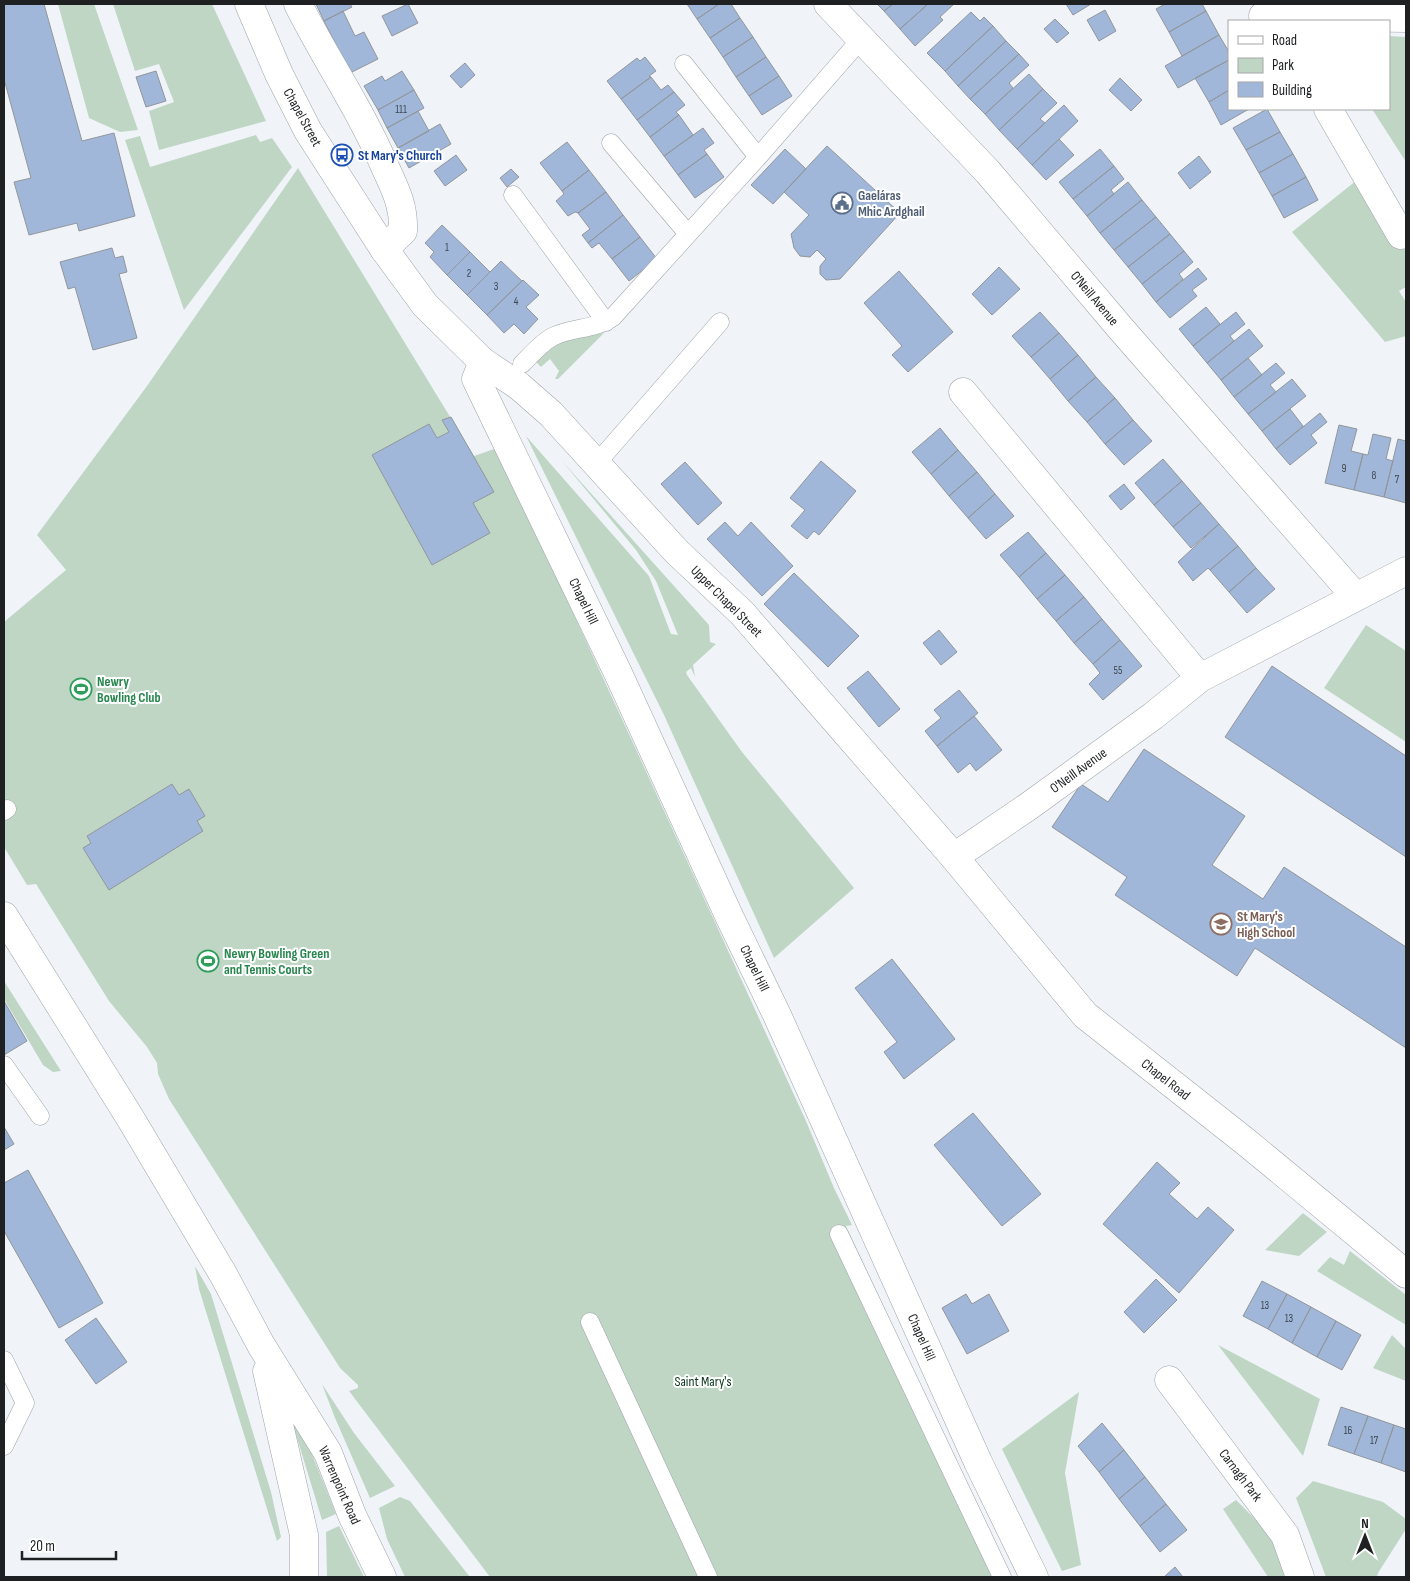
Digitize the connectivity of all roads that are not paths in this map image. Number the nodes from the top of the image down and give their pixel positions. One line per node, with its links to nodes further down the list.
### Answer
1 (250, 4): 14 (main road, Chapel Street)
2 (298, 4): 14 (main road)
3 (828, 4): 6 (main road, O'Neill Avenue)
4 (1261, 14): 5 (main road)
5 (1406, 18)
6 (862, 38): 10 (lane); 22 (main road, O'Neill Avenue)
7 (684, 64): 10 (lane)
8 (1329, 110): 13 (main road)
9 (611, 143): 12 (lane)
10 (758, 157): 12 (lane)
11 (513, 195): 15 (lane)
12 (688, 234): 15 (lane)
13 (1401, 235)
14 (384, 249): 17 (main road, Chapel Street)
15 (606, 322): 18 (lane)
16 (720, 322): 20 (lane)
17 (483, 362): 20 (main road, Upper Chapel Street); 39 (main road, Chapel Hill)
18 (522, 364)
19 (963, 392): 23 (main road)
20 (596, 464): 24 (main road, Upper Chapel Street)
21 (1406, 572): 22 (main road, O'Neill Avenue)
22 (1356, 597): 23 (main road, O'Neill Avenue)
23 (1200, 678): 24 (main road, O'Neill Avenue)
24 (954, 857): 29 (main road, Chapel Road)
25 (6, 923): 31 (main road, Warrenpoint Road)
26 (4, 1065): 27 (lane)
27 (40, 1116)
28 (839, 1234): 38 (lane)
29 (1406, 1274)
30 (590, 1322): 37 (lane)
31 (261, 1345): 35 (main road, Warrenpoint Road); 36 (main road, Warrenpoint Road)
32 (4, 1360): 34 (lane)
33 (1169, 1380): 40 (main road, Carnagh Park)
34 (4, 1446)
35 (304, 1577)
36 (382, 1577)
37 (708, 1577)
38 (1002, 1577)
39 (1034, 1577)
40 (1300, 1577)

